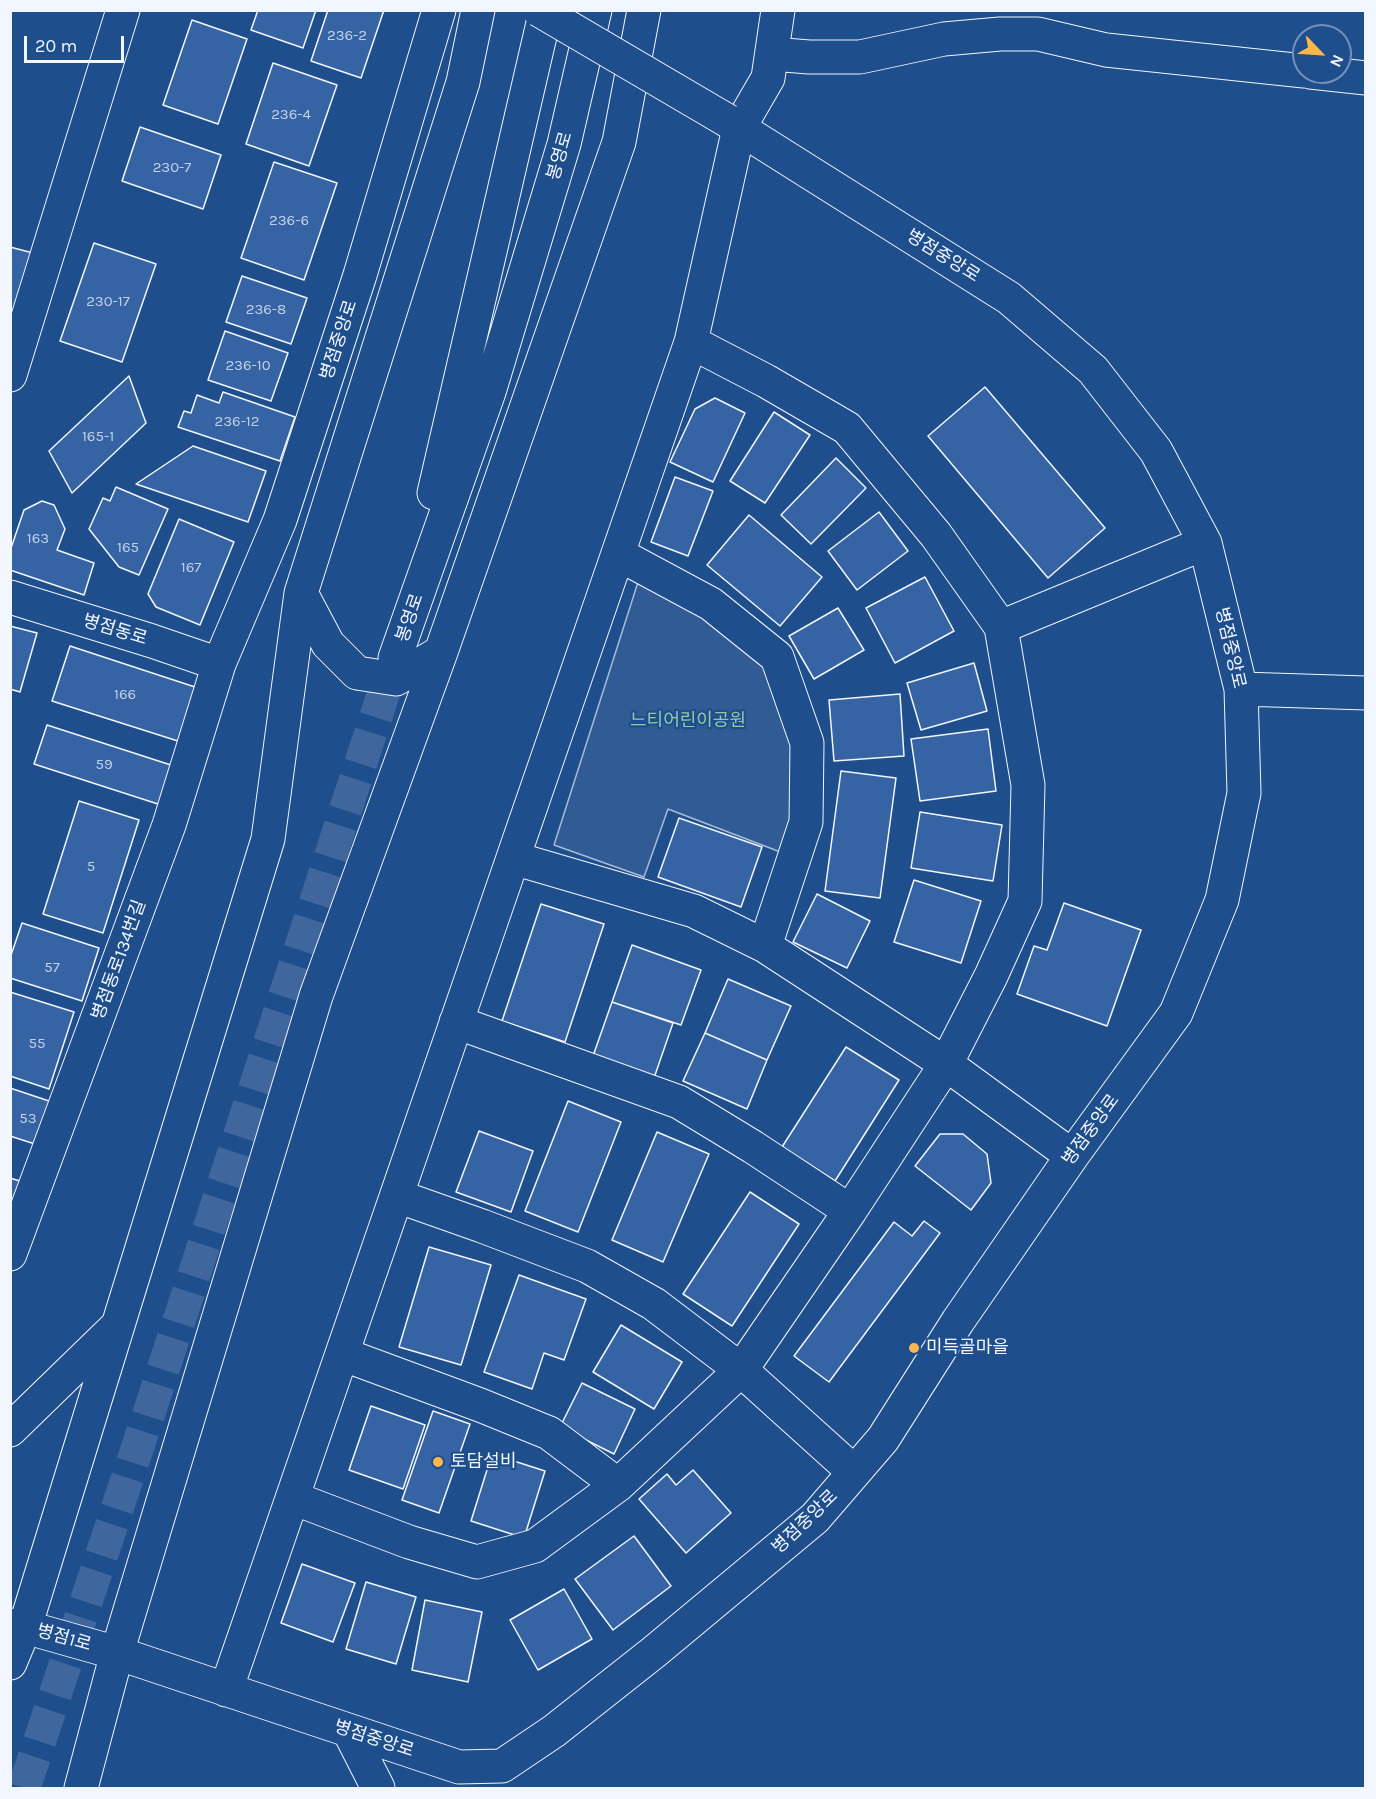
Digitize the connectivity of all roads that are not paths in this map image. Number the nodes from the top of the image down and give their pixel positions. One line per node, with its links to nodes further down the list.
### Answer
1 (123, 10): 13 (main road)
2 (440, 10): 20 (main road, 병점중앙로)
3 (478, 10): 16 (main road)
4 (539, 10): 11 (main road, 병점중앙로, bridge)
5 (546, 10): 6 (main road, 봉영로)
6 (595, 10)
7 (644, 10): 19 (main road)
8 (778, 10): 9 (main road)
9 (772, 54): 10 (main road); 11 (main road)
10 (1292, 70)
11 (734, 124): 12 (main road); 14 (main road, 병점중앙로)
12 (692, 342): 15 (main road); 18 (main road)
13 (10, 375)
14 (1205, 543): 18 (main road); 21 (main road, 병점중앙로)
15 (618, 554): 23 (main road); 24 (main road)
16 (301, 593): 19 (main road); 31 (main road)
17 (10, 597): 20 (main road, 병점동로)
18 (1000, 627): 26 (main road)
19 (441, 652): 39 (main road)
20 (219, 664): 30 (main road, 병점동로134번길)
21 (1241, 689): 22 (main road); 27 (main road, 병점중앙로)
22 (1365, 693)
23 (513, 858): 24 (main road); 25 (main road)
24 (765, 946): 26 (main road)
25 (456, 1022): 28 (main road); 29 (main road)
26 (946, 1064): 27 (main road); 29 (main road)
27 (1072, 1156): 35 (main road, 병점중앙로)
28 (397, 1196): 32 (main road); 33 (main road)
29 (850, 1211): 33 (main road)
30 (10, 1254)
31 (119, 1324): 34 (main road); 38 (main road)
32 (342, 1354): 36 (main road); 37 (main road)
33 (741, 1370): 35 (main road); 36 (main road)
34 (10, 1430)
35 (855, 1472): 43 (main road, 병점중앙로)
36 (618, 1485): 37 (main road)
37 (292, 1498): 41 (main road)
38 (18, 1626): 39 (main road, 병점1로); 40 (main road)
39 (117, 1653): 41 (main road, 병점중앙로); 44 (main road)
40 (10, 1663)
41 (226, 1690): 42 (main road, 병점중앙로)
42 (349, 1731): 43 (main road, 병점중앙로); 45 (main road)
43 (502, 1766): 46 (main road)
44 (81, 1788)
45 (378, 1788)
46 (478, 1788)

